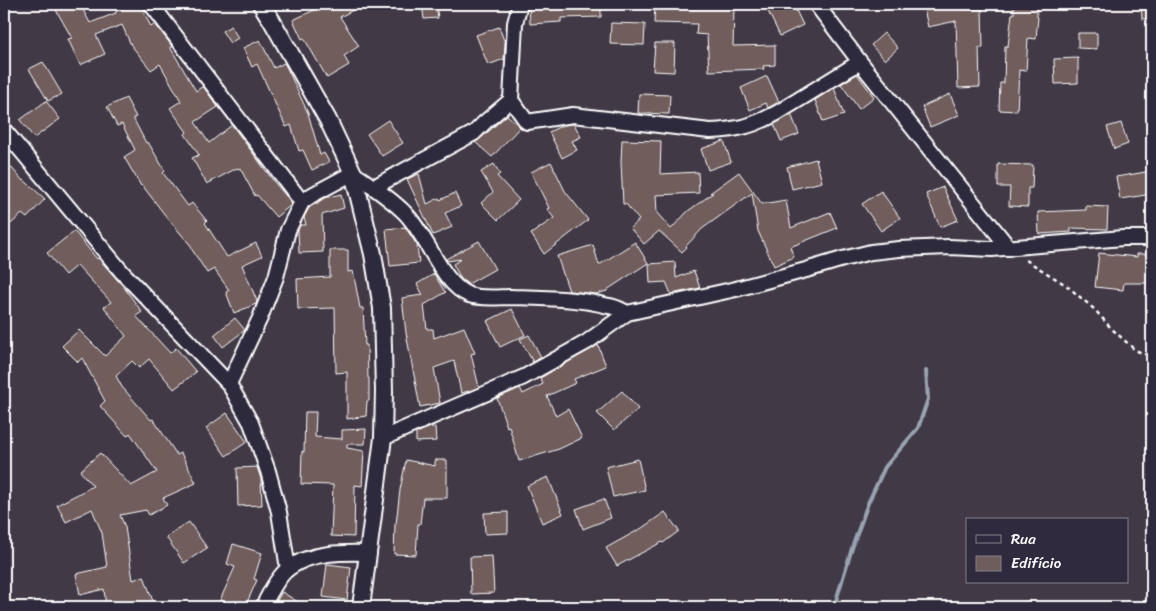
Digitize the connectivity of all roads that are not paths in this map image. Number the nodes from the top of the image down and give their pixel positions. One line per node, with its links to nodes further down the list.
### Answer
1 (151, 4): 10 (street)
2 (261, 4): 8 (main road)
3 (520, 4): 6 (street)
4 (816, 4): 5 (street)
5 (860, 62): 6 (street); 12 (street)
6 (511, 100): 9 (street)
7 (4, 130): 14 (street)
8 (353, 173): 9 (street); 10 (street); 15 (main road)
9 (374, 187): 13 (street)
10 (302, 202): 14 (street)
11 (1152, 238): 12 (street)
12 (1009, 248): 13 (street)
13 (627, 313): 15 (street)
14 (229, 384): 17 (street)
15 (383, 438): 16 (main road)
16 (369, 553): 17 (street); 19 (main road)
17 (288, 569): 18 (street)
18 (263, 607)
19 (362, 607)

